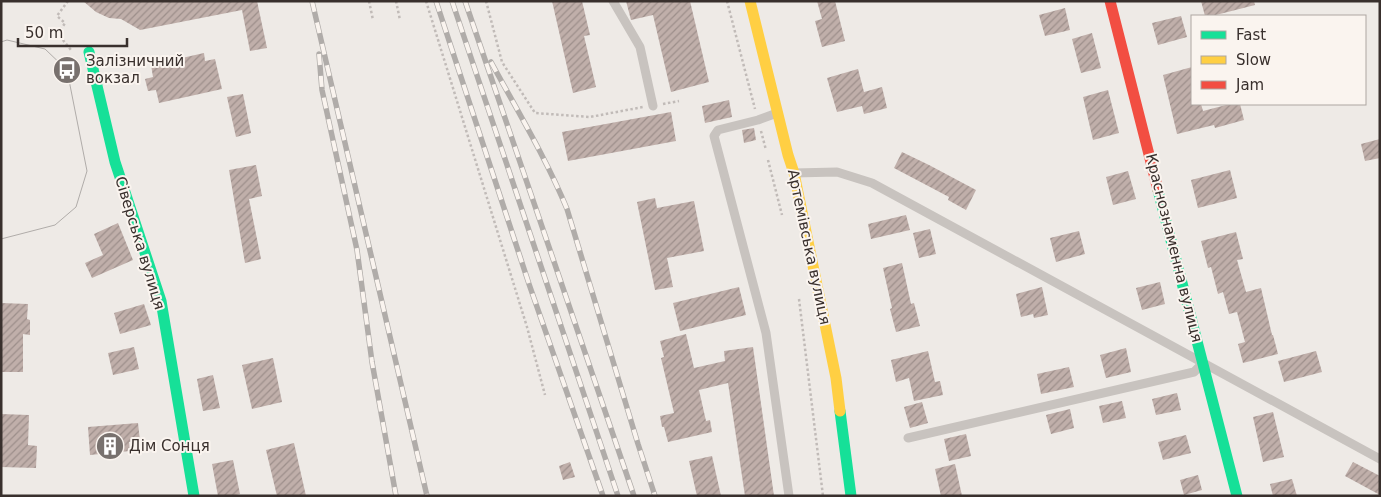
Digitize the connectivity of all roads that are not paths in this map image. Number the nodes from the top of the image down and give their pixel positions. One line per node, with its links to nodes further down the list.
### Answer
1 (613, 1): 5 (lane)
2 (750, 1): 6 (street, Артемівська вулиця)
3 (1110, 1): 8 (street, Краснознаменна вулиця)
4 (90, 52): 11 (street, Сіверська вулиця)
5 (653, 106)
6 (778, 112): 7 (street, Артемівська вулиця); 12 (lane)
7 (794, 173): 8 (lane); 13 (street, Артемівська вулиця)
8 (1203, 363): 9 (lane); 10 (lane); 14 (street, Краснознаменна вулиця)
9 (908, 438)
10 (1380, 459)
11 (194, 496)
12 (789, 496)
13 (851, 496)
14 (1237, 496)

